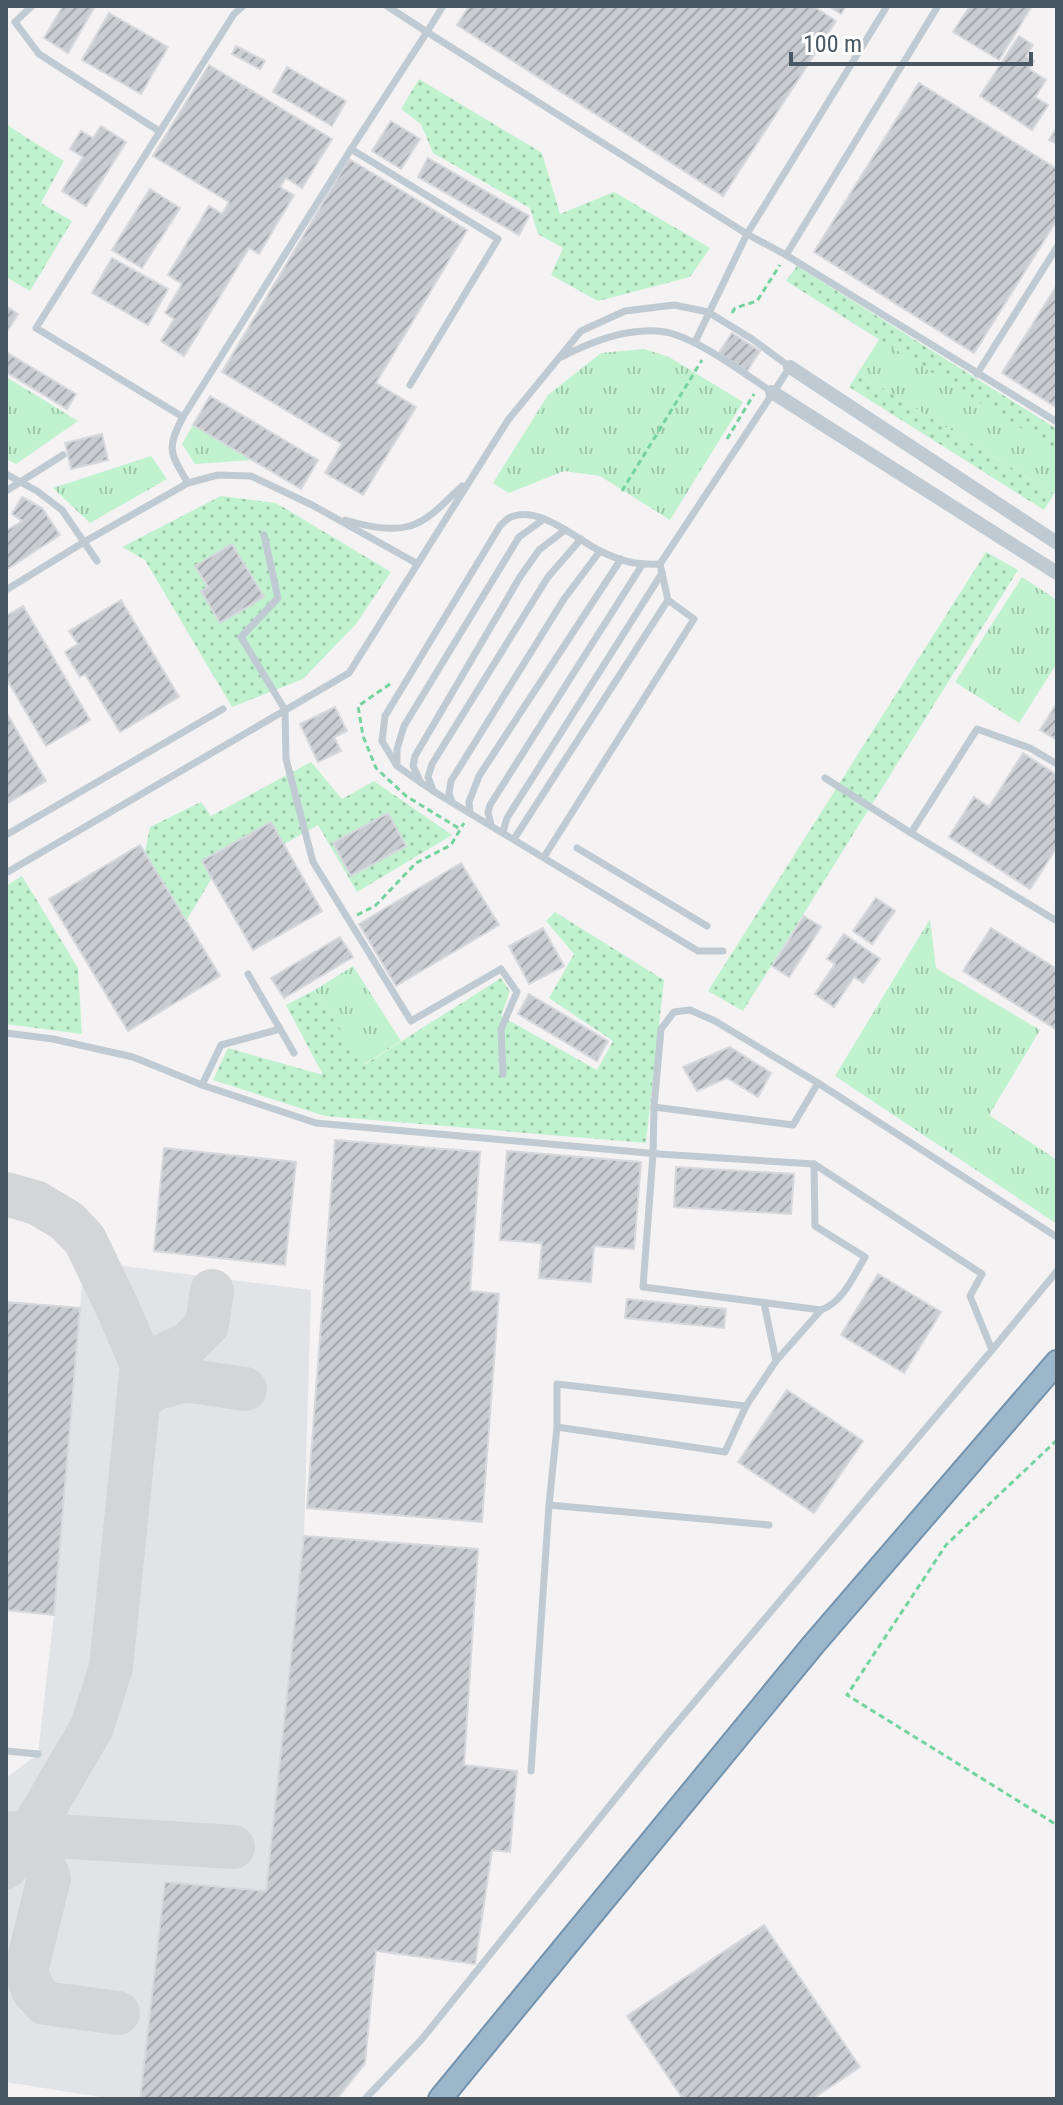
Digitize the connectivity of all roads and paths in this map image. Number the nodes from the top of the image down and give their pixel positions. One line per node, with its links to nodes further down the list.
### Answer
1 (32, 6): 8 (lane)
2 (243, 6): 8 (lane)
3 (387, 6): 7 (lane)
4 (443, 6): 7 (lane)
5 (887, 6): 10 (lane)
6 (938, 6): 12 (lane)
7 (427, 32): 9 (lane); 10 (lane)
8 (159, 131): 22 (lane)
9 (351, 149): 20 (lane); 22 (lane)
10 (747, 234): 12 (lane); 13 (lane)
11 (1057, 247): 19 (lane)
12 (786, 255): 14 (path); 19 (lane)
13 (708, 312): 14 (lane); 15 (lane); 17 (lane)
14 (726, 322): 18 (lane)
15 (695, 342): 16 (lane); 17 (lane)
16 (708, 351): 21 (lane); 30 (path)
17 (556, 359): 26 (lane)
18 (790, 367): 21 (lane); 37 (street)
19 (977, 374): 23 (lane)
20 (410, 385)
21 (772, 392): 43 (lane); 44 (street)
22 (183, 417): 28 (lane)
23 (1057, 422)
24 (63, 455): 27 (lane)
25 (6, 474): 27 (lane)
26 (472, 476): 31 (lane); 41 (lane)
27 (20, 482): 29 (lane); 36 (lane)
28 (188, 483): 31 (lane); 36 (lane)
29 (6, 491)
30 (622, 491)
31 (330, 515): 41 (lane)
32 (544, 519): 33 (lane); 50 (lane); 50 (lane)
33 (565, 530): 35 (lane); 52 (lane)
34 (264, 535): 48 (lane)
35 (581, 539): 38 (lane); 53 (lane)
36 (84, 542): 40 (lane); 45 (lane)
37 (1057, 543)
38 (600, 551): 39 (lane); 54 (lane)
39 (621, 559): 42 (lane); 55 (lane)
40 (97, 561)
41 (416, 563): 48 (lane)
42 (642, 565): 43 (lane); 56 (lane)
43 (661, 569): 46 (lane); 57 (lane)
44 (1057, 573)
45 (6, 590)
46 (668, 600): 60 (lane); 62 (lane)
47 (223, 709): 59 (lane)
48 (285, 710): 63 (lane); 64 (lane)
49 (1057, 764): 58 (lane)
50 (397, 766): 52 (lane)
51 (825, 778): 58 (lane)
52 (421, 783): 53 (lane)
53 (433, 791): 54 (lane)
54 (452, 802): 55 (lane)
55 (470, 813): 56 (lane); 64 (path)
56 (491, 825): 57 (lane)
57 (503, 832): 60 (lane)
58 (911, 833): 65 (lane)
59 (6, 835)
60 (514, 839): 62 (lane)
61 (577, 848): 66 (lane)
62 (544, 857): 67 (lane)
63 (6, 873)
64 (349, 920): 72 (lane)
65 (1057, 921)
66 (707, 926)
67 (723, 951)
68 (248, 974): 69 (lane)
69 (280, 1029): 71 (lane); 74 (lane)
70 (6, 1033): 74 (lane)
71 (294, 1053)
72 (503, 1074)
73 (818, 1083): 75 (lane); 75 (lane); 78 (lane)
74 (202, 1085): 76 (lane)
75 (654, 1107): 76 (lane)
76 (653, 1154): 77 (lane); 80 (lane)
77 (814, 1164): 81 (lane); 82 (lane)
78 (1057, 1237)
79 (1057, 1271): 82 (lane)
80 (764, 1303): 81 (lane); 83 (lane)
81 (821, 1310): 83 (lane)
82 (992, 1350): 94 (lane)
83 (776, 1361): 85 (lane)
84 (1057, 1362): 95 (highway)
85 (746, 1406): 86 (lane); 86 (lane)
86 (557, 1427): 88 (lane)
87 (1057, 1440): 93 (path)
88 (549, 1505): 89 (lane); 92 (lane)
89 (769, 1525)
90 (6, 1751): 91 (lane)
91 (38, 1754)
92 (531, 1771)
93 (1057, 1825)
94 (365, 2099)
95 (440, 2099)

